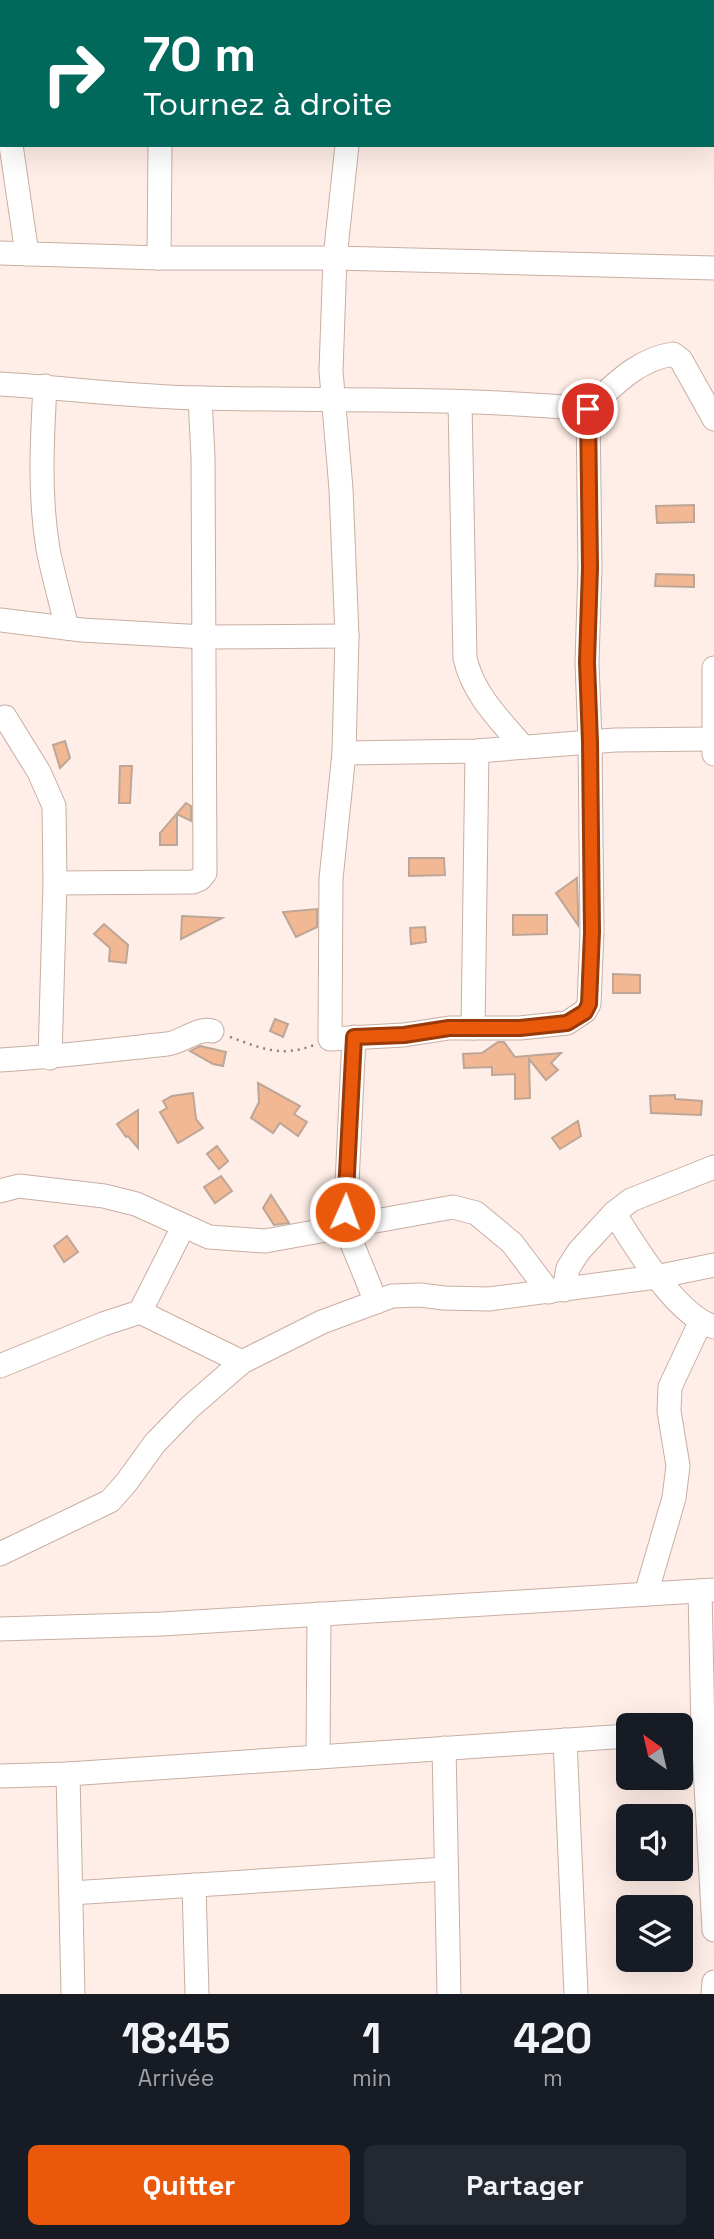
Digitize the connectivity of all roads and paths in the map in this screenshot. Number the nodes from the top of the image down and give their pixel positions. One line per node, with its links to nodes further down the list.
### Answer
1 (11, 147): 5 (street)
2 (160, 147): 6 (street)
3 (347, 147): 7 (street)
4 (0, 253): 5 (street)
5 (27, 254): 6 (street)
6 (159, 258): 7 (street)
7 (334, 258): 8 (street); 12 (street)
8 (714, 268)
9 (0, 384): 10 (street)
10 (45, 386): 11 (street); 18 (street)
11 (200, 398): 12 (street); 20 (street)
12 (332, 398): 13 (street); 19 (street)
13 (460, 402): 14 (street); 25 (street)
14 (588, 409): 15 (street); 23 (street)
15 (714, 419): 16 (street)
16 (714, 430)
17 (0, 620): 18 (street)
18 (67, 628): 20 (street)
19 (347, 636): 20 (street); 27 (street)
20 (204, 637): 28 (street)
21 (714, 668): 24 (street)
22 (5, 717): 28 (street)
23 (590, 742): 24 (street); 25 (street); 29 (street)
24 (713, 744)
25 (523, 747): 26 (street)
26 (477, 751): 27 (street); 29 (street)
27 (344, 753): 32 (street)
28 (55, 883): 33 (street)
29 (473, 1028): 31 (street)
30 (212, 1031): 32 (path); 33 (street)
31 (354, 1037): 32 (street); 38 (street)
32 (330, 1039)
33 (50, 1058): 34 (street)
34 (0, 1060)
35 (714, 1167): 37 (street)
36 (0, 1191): 39 (street)
37 (614, 1213): 41 (street); 42 (street)
38 (345, 1226): 39 (street); 42 (street); 43 (street)
39 (183, 1227): 44 (street)
40 (714, 1265): 41 (street)
41 (656, 1277): 42 (street); 45 (street)
42 (556, 1291): 43 (street)
43 (376, 1302): 46 (street)
44 (140, 1312): 46 (street); 47 (street)
45 (707, 1325): 50 (street)
46 (242, 1363): 48 (street)
47 (0, 1366)
48 (0, 1554)
49 (707, 1590): 50 (street); 53 (street)
50 (646, 1594): 51 (street)
51 (319, 1614): 52 (street); 57 (street)
52 (0, 1629)
53 (699, 1731): 63 (street)
54 (616, 1737): 55 (street)
55 (565, 1740): 56 (street); 68 (street)
56 (444, 1748): 57 (street); 60 (street)
57 (318, 1757): 58 (street)
58 (68, 1774): 59 (street); 62 (street)
59 (0, 1776)
60 (446, 1869): 61 (street); 67 (street)
61 (194, 1885): 62 (street); 66 (street)
62 (71, 1893): 65 (street)
63 (714, 1930)
64 (714, 1983): 69 (street)
65 (73, 1994)
66 (197, 1994)
67 (449, 1994)
68 (576, 1994)
69 (713, 1994)

